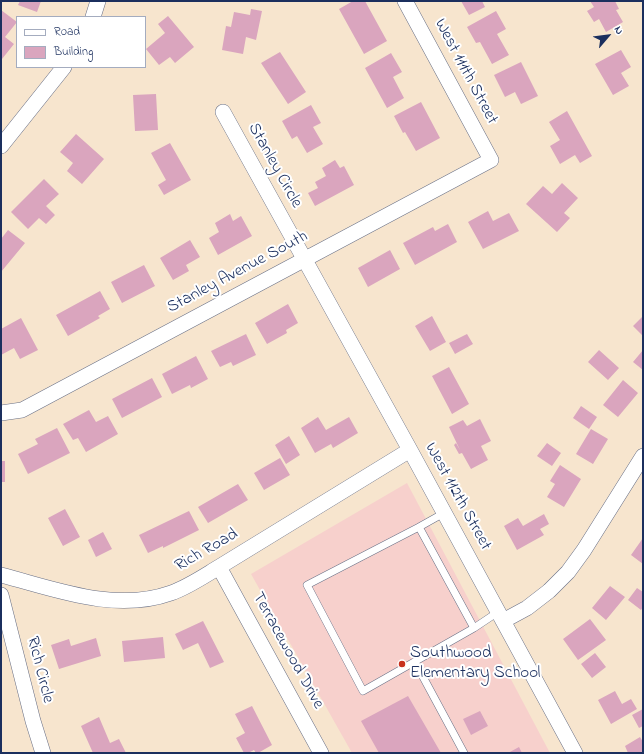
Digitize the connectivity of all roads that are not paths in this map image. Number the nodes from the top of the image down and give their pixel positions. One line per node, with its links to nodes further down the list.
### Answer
1 (98, 1): 3 (street)
2 (405, 1): 7 (street, West 111th Street)
3 (93, 16)
4 (63, 68): 6 (street)
5 (223, 112): 8 (street, Stanley Circle)
6 (1, 146)
7 (491, 160): 8 (street, Stanley Avenue South)
8 (304, 259): 9 (street, Stanley Avenue South); 10 (street, West 112th Street)
9 (1, 413)
10 (410, 450): 12 (street, West 112th Street); 14 (street, Rich Road)
11 (643, 456): 17 (street)
12 (444, 513): 13 (lane); 17 (street, West 112th Street)
13 (419, 527): 18 (lane); 19 (lane)
14 (219, 567): 15 (street, Rich Road); 21 (street, Terracewood Drive)
15 (1, 575)
16 (1, 595): 20 (street, Rich Circle)
17 (500, 617): 18 (lane); 23 (street, West 112th Street)
18 (474, 628): 19 (lane)
19 (415, 662): 22 (lane)
20 (43, 753)
21 (321, 753)
22 (464, 753)
23 (575, 753)

